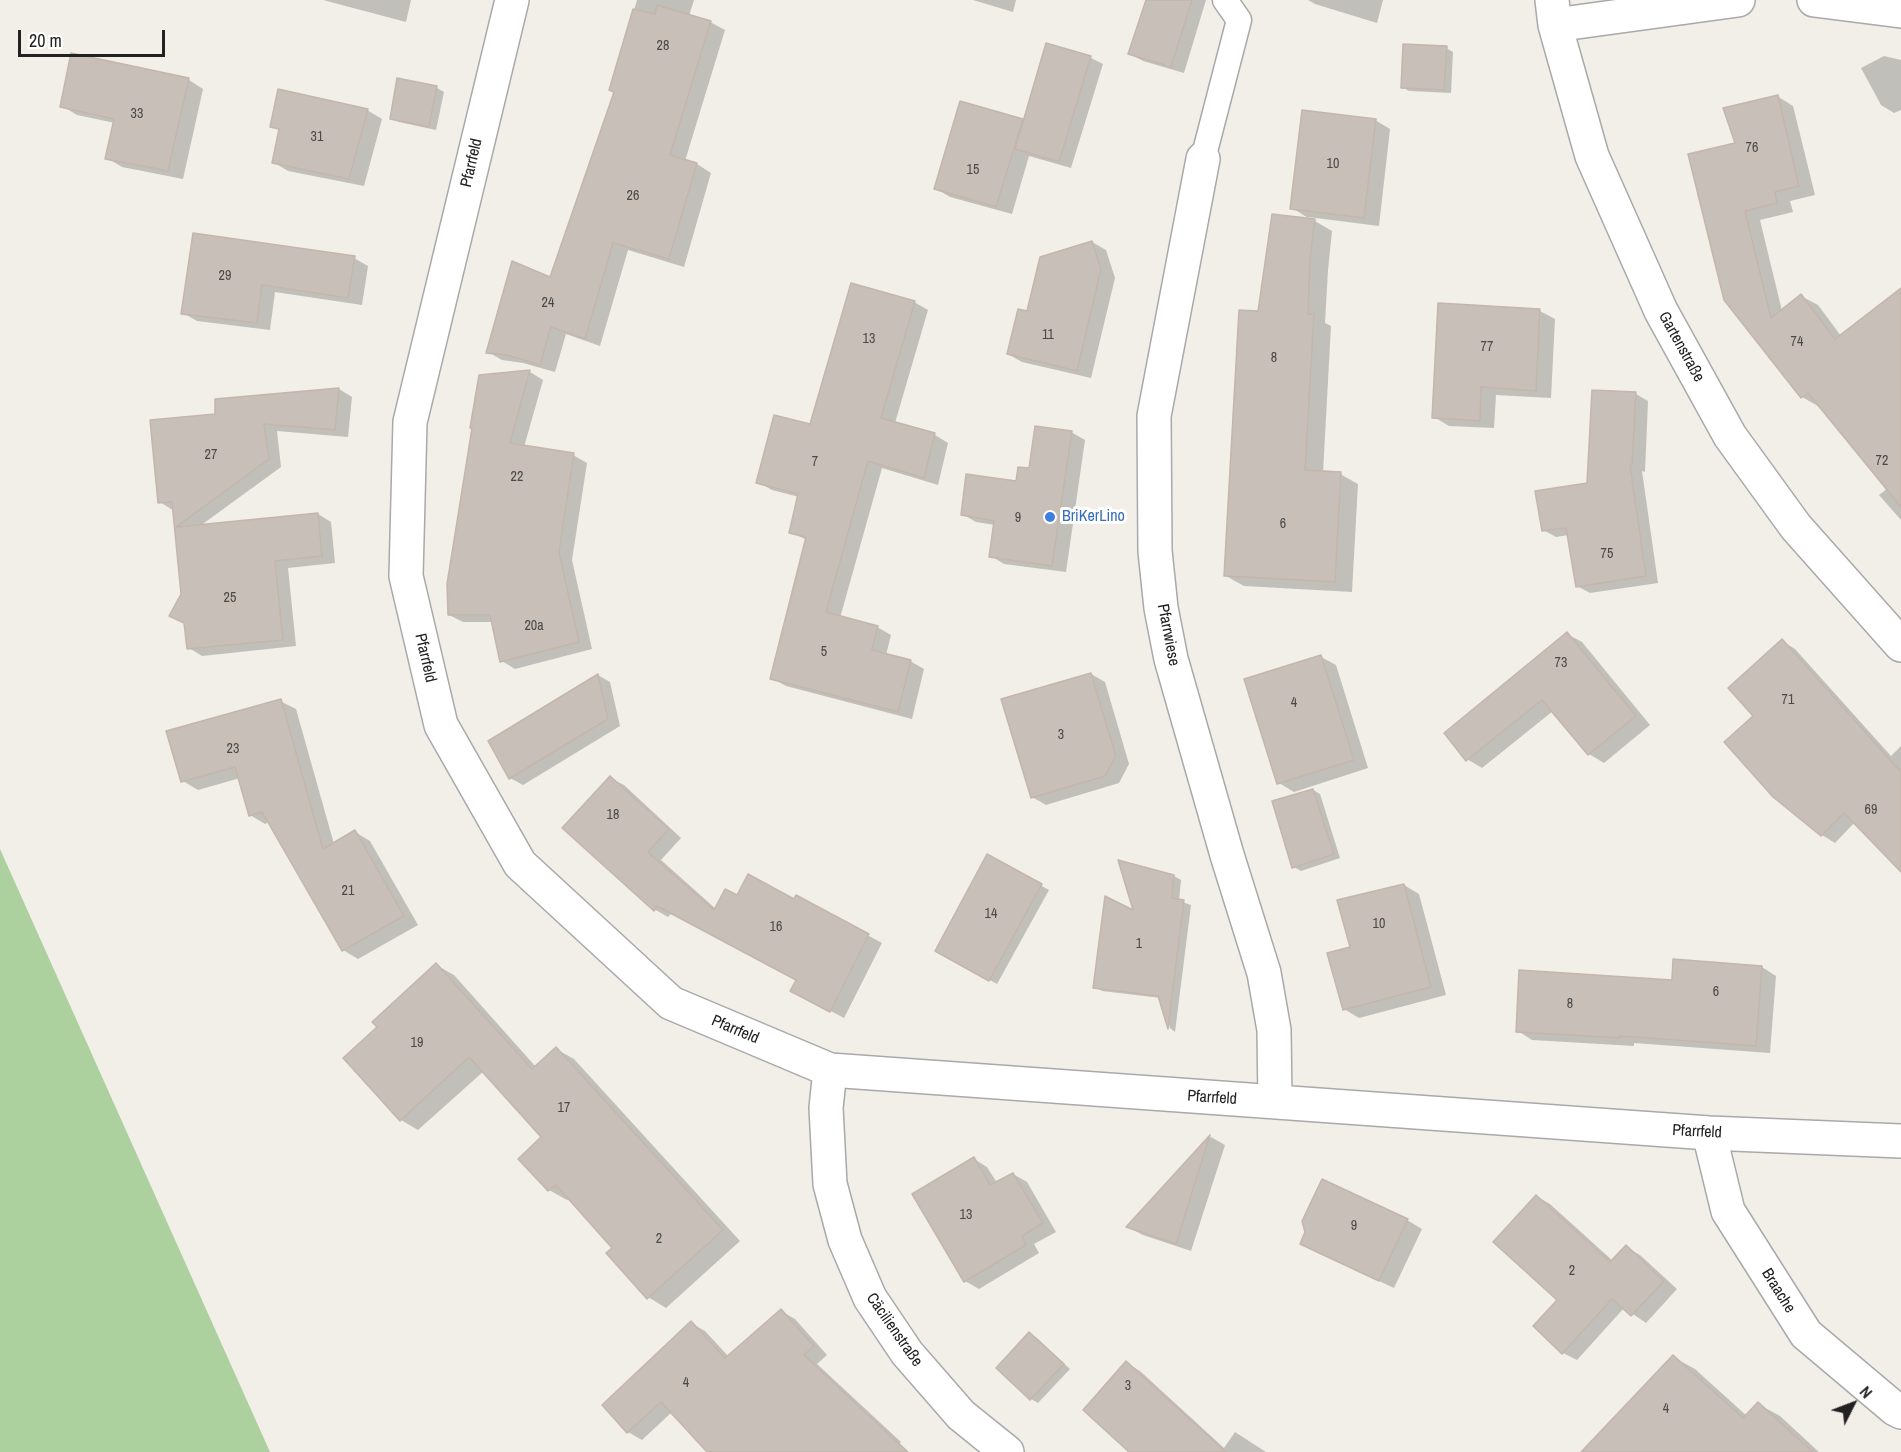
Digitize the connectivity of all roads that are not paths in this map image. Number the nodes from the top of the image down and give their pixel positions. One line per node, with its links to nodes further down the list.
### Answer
1 (512, 0): 9 (street, Pfarrfeld)
2 (1225, 0): 7 (lane)
3 (1738, 0): 6 (street)
4 (1814, 0): 5 (street)
5 (1901, 11)
6 (1554, 13): 8 (street, Gartenstraße)
7 (1203, 159): 10 (street, Pfarrwiese)
8 (1901, 645)
9 (830, 1070): 10 (street, Pfarrfeld); 14 (street, Cäcilienstraße)
10 (1275, 1102): 11 (street, Pfarrfeld)
11 (1709, 1133): 12 (street, Pfarrfeld); 13 (street, Braache)
12 (1901, 1141)
13 (1901, 1412)
14 (1007, 1452)

